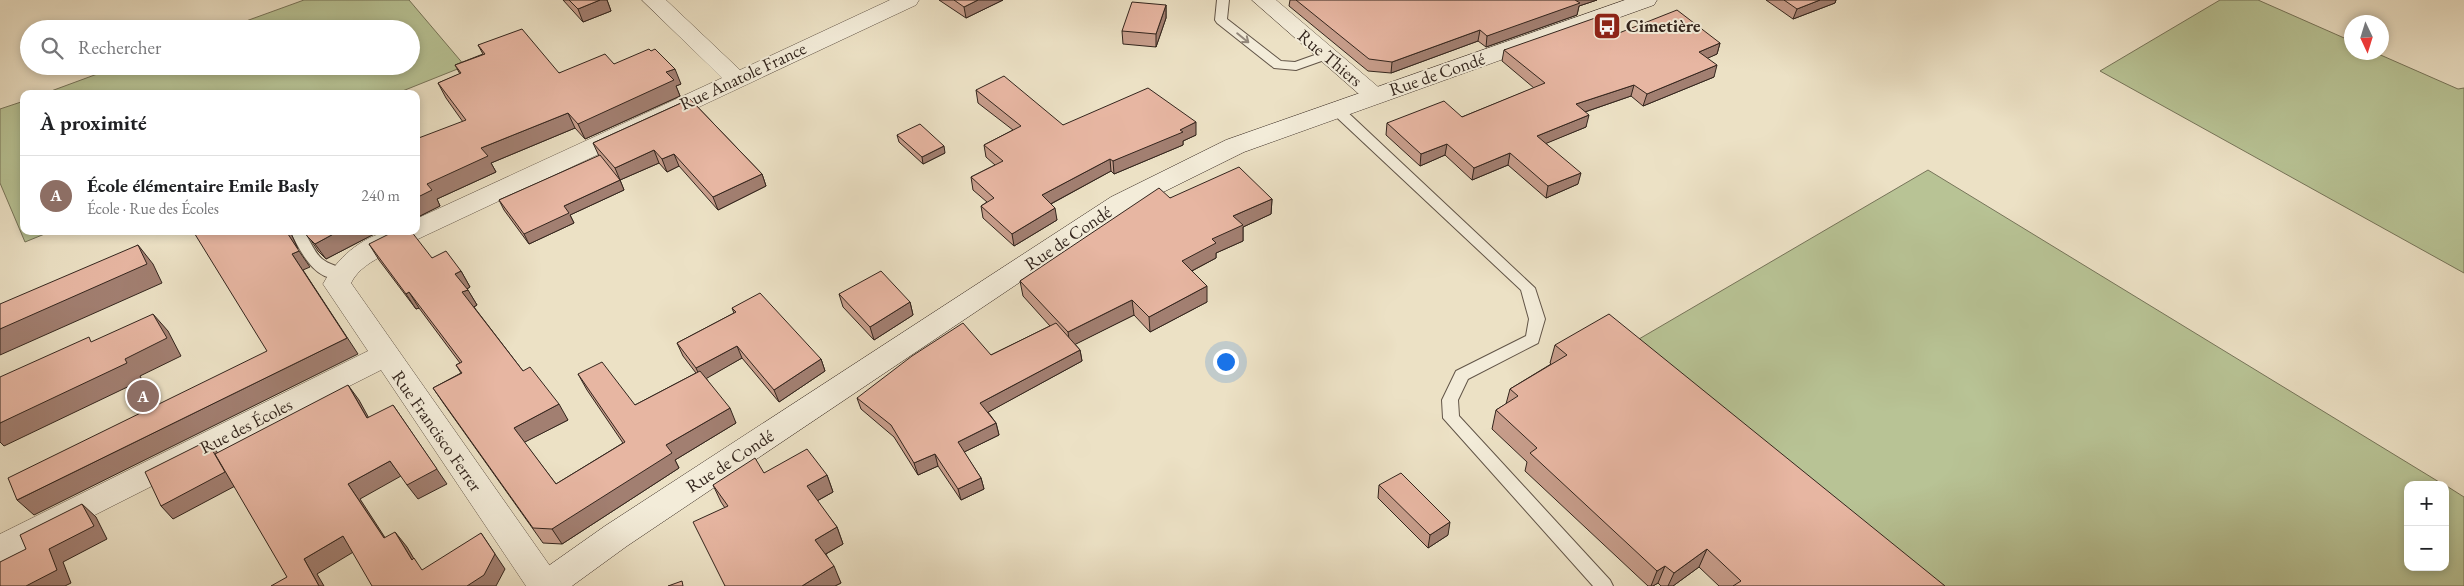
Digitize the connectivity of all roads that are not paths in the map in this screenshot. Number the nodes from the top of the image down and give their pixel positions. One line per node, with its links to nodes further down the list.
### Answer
1 (653, 0): 7 (street)
2 (908, 0): 7 (street, Rue Anatole France)
3 (1223, 0): 6 (lane, one-way to 6)
4 (1263, 0): 6 (street, Rue Thiers)
5 (1646, 0): 8 (street, Rue de Condé)
6 (1326, 55): 8 (street, Rue Thiers)
7 (736, 80): 10 (street, Rue Anatole France)
8 (1375, 96): 9 (street, Rue de Condé)
9 (1337, 110): 16 (street, Rue de Condé); 17 (lane)
10 (420, 228)
11 (299, 235): 13 (lane)
12 (404, 235): 13 (street)
13 (341, 273): 14 (street, Rue Francisco Ferrer)
14 (385, 356): 15 (street, Rue des Écoles); 16 (street, Rue Francisco Ferrer)
15 (0, 550)
16 (558, 583)
17 (1604, 586)

